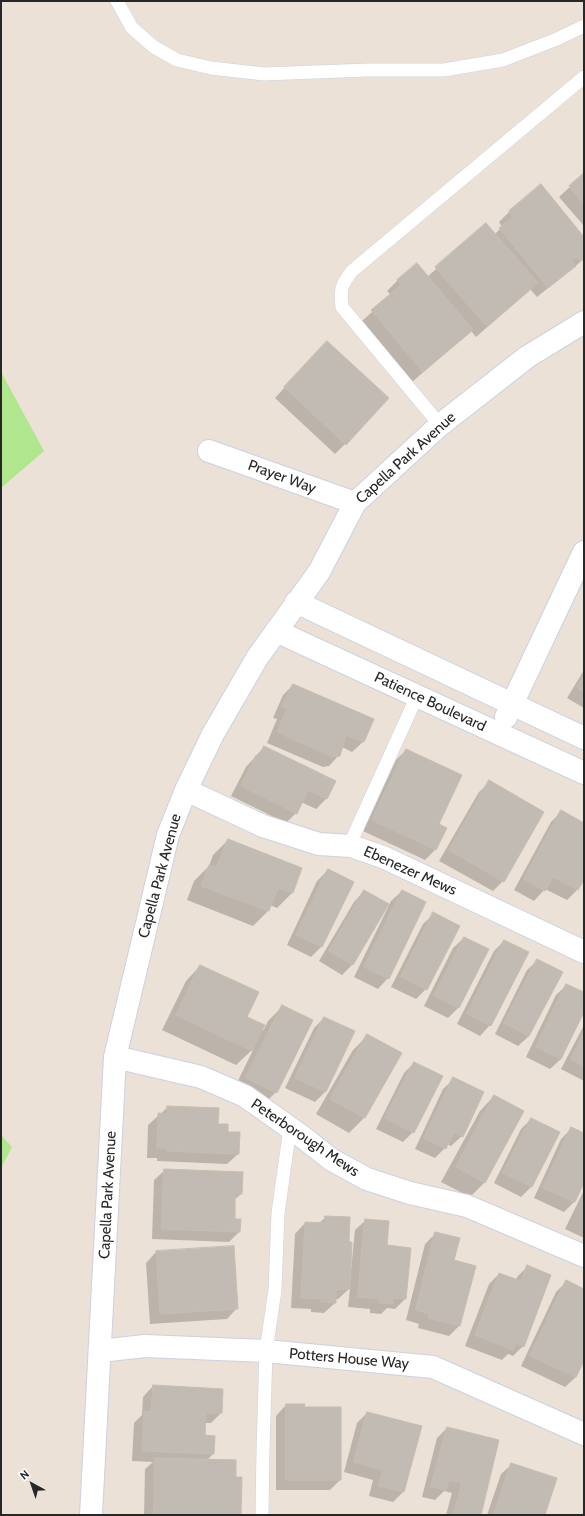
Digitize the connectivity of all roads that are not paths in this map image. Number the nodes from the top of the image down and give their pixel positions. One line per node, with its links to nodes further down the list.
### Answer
1 (117, 1): 2 (lane)
2 (584, 26)
3 (584, 78): 5 (lane)
4 (584, 322): 5 (street, Capella Park Avenue)
5 (440, 425): 7 (street, Capella Park Avenue)
6 (210, 451): 7 (street, Prayer Way)
7 (355, 503): 9 (street, Capella Park Avenue)
8 (583, 557): 12 (street)
9 (296, 602): 10 (street, Capella Park Avenue); 12 (street)
10 (276, 631): 11 (street, Patience Boulevard); 16 (street, Capella Park Avenue)
11 (417, 696): 13 (street, Patience Boulevard); 17 (lane)
12 (512, 705): 13 (street); 14 (street)
13 (499, 734): 15 (street, Patience Boulevard)
14 (584, 738)
15 (584, 773)
16 (186, 790): 17 (street, Ebenezer Mews); 19 (street, Capella Park Avenue)
17 (349, 846): 18 (street, Ebenezer Mews)
18 (584, 952)
19 (115, 1057): 20 (street, Peterborough Mews); 22 (street, Capella Park Avenue)
20 (290, 1128): 21 (street, Peterborough Mews); 23 (lane)
21 (584, 1256)
22 (100, 1351): 23 (street, Potters House Way); 25 (street, Capella Park Avenue)
23 (266, 1351): 24 (street, Potters House Way); 26 (lane)
24 (584, 1434)
25 (91, 1515)
26 (262, 1515)

